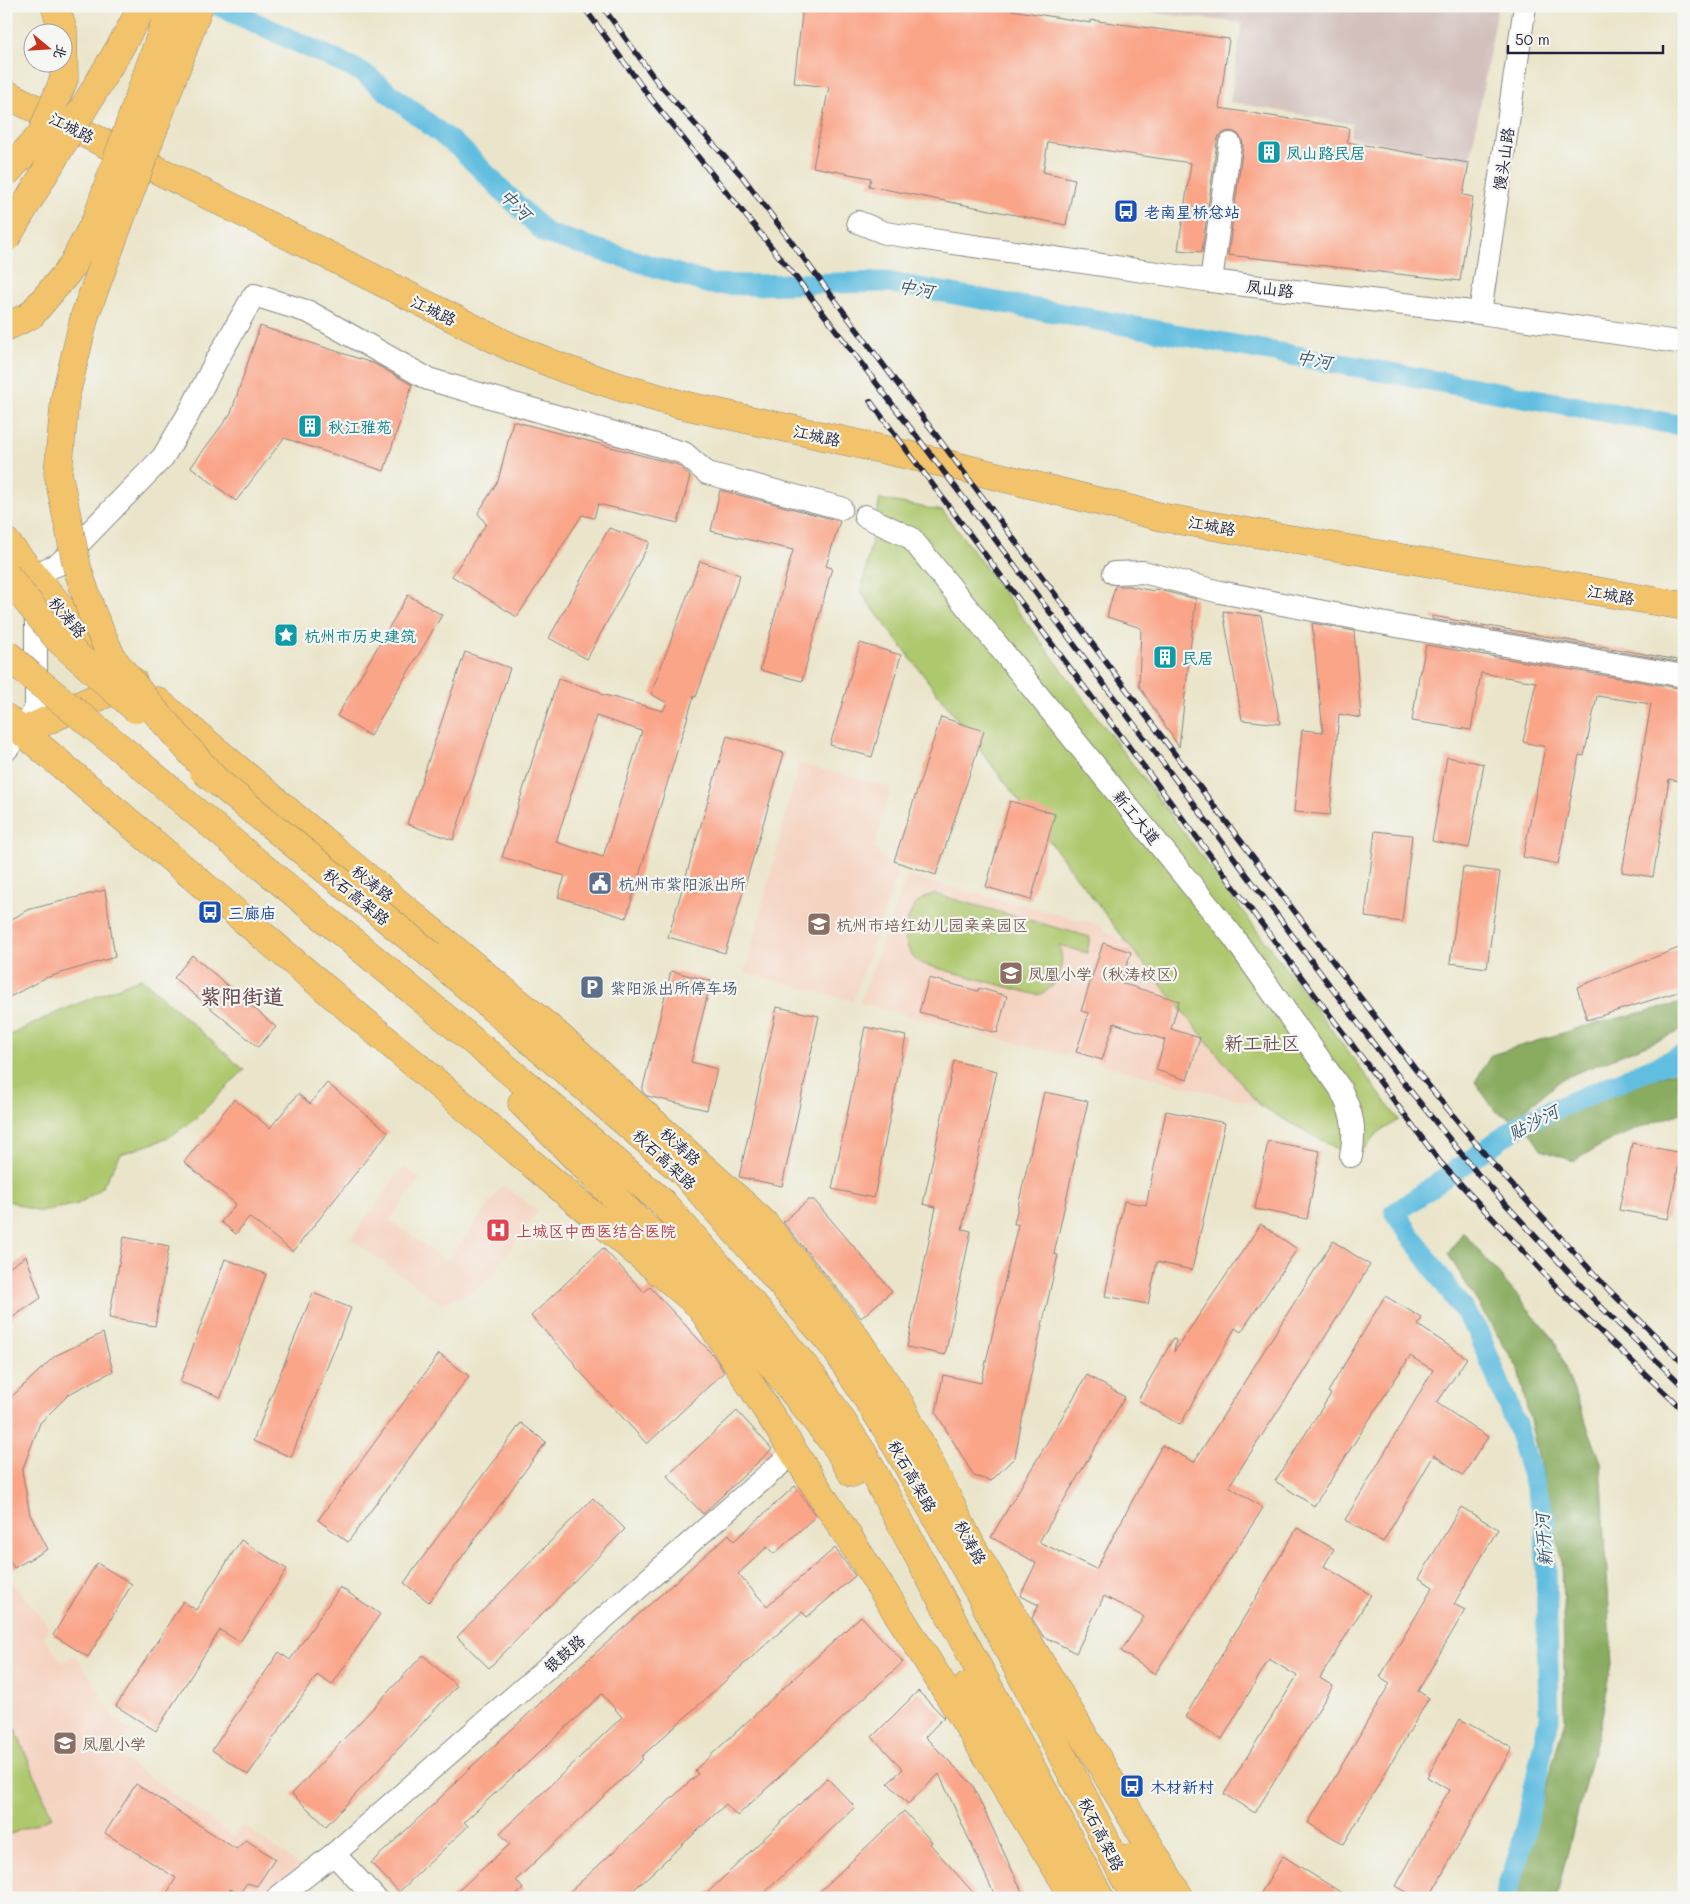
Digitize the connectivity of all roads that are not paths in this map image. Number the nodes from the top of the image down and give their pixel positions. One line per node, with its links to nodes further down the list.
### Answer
1 (55, 6): 8 (main road, bridge)
2 (143, 6): 10 (main road, bridge)
3 (171, 6): 13 (main road, bridge)
4 (199, 6): 26 (main road, bridge)
5 (1526, 6): 12 (street, 馒头山路)
6 (6, 94): 21 (main road, 江城路)
7 (1230, 144): 11 (street)
8 (6, 173)
9 (858, 222): 11 (street, 凤山路)
10 (6, 238)
11 (1211, 281): 12 (street, 凤山路)
12 (1480, 313): 14 (street, 凤山路)
13 (6, 328)
14 (1684, 343)
15 (841, 508): 20 (street)
16 (865, 516): 28 (street, 新工大道)
17 (6, 542): 20 (main road, 秋涛路)
18 (1114, 573): 23 (street)
19 (6, 575): 26 (main road, 秋石高架路, bridge)
20 (34, 575): 24 (main road, 秋涛路); 25 (street)
21 (1684, 606)
22 (6, 653): 27 (main road, 秋石高架路, bridge)
23 (1684, 676)
24 (133, 681): 25 (main road); 39 (main road, 秋涛路)
25 (12, 733): 29 (main road)
26 (216, 781): 30 (main road, 秋石高架路, bridge)
27 (410, 990): 35 (main road); 36 (main road, 秋石高架路)
28 (1350, 1156)
29 (794, 1452): 31 (street, 银鼓路); 34 (main road)
30 (1088, 1806): 37 (main road, 秋石高架路); 38 (main road)
31 (334, 1854): 32 (street, 银鼓路); 33 (street)
32 (277, 1898)
33 (375, 1898)
34 (1075, 1898)
35 (1086, 1898)
36 (1100, 1898)
37 (1135, 1898)
38 (1160, 1898)
39 (1180, 1898)

